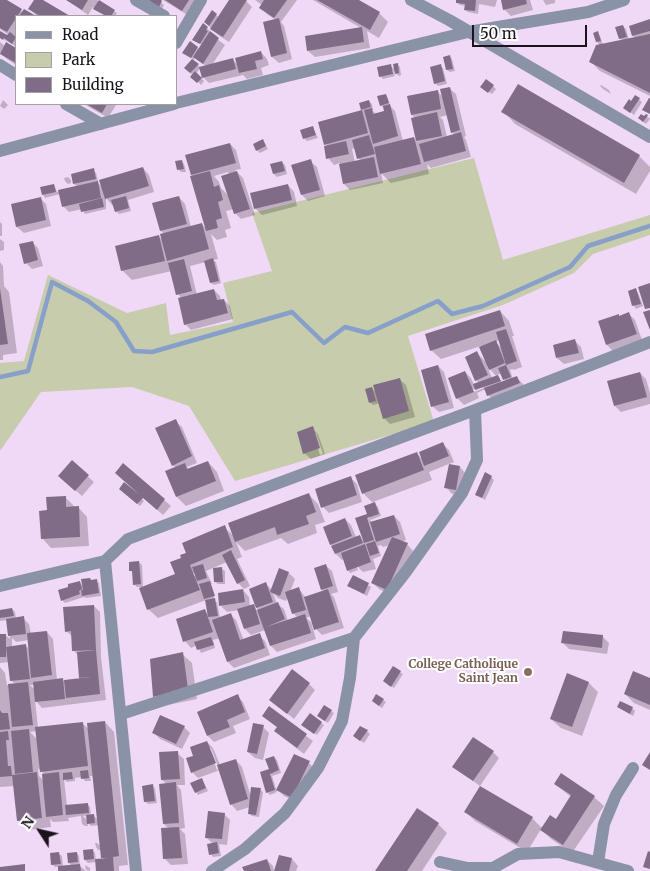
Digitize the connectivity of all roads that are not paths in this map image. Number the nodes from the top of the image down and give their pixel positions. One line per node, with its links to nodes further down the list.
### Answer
1 (136, 0): 8 (street)
2 (201, 0): 9 (street)
3 (411, 0): 6 (street)
4 (624, 0): 5 (street)
5 (609, 3): 7 (street)
6 (426, 4): 10 (street)
7 (588, 6): 10 (street)
8 (162, 15)
9 (180, 26)
10 (468, 32): 13 (street); 18 (street)
11 (0, 65): 12 (street)
12 (15, 74)
13 (178, 102)
14 (68, 105): 17 (street)
15 (161, 105): 16 (street)
16 (141, 108): 17 (street)
17 (101, 124): 19 (street)
18 (650, 137)
19 (0, 151)
20 (650, 342): 21 (street)
21 (475, 410): 22 (street); 24 (street)
22 (105, 561): 23 (street); 25 (street)
23 (0, 586)
24 (354, 638): 25 (street); 30 (street)
25 (121, 714): 29 (street)
26 (633, 768): 28 (street)
27 (440, 862): 28 (street)
28 (598, 862): 31 (street)
29 (136, 871)
30 (212, 871)
31 (628, 871)

